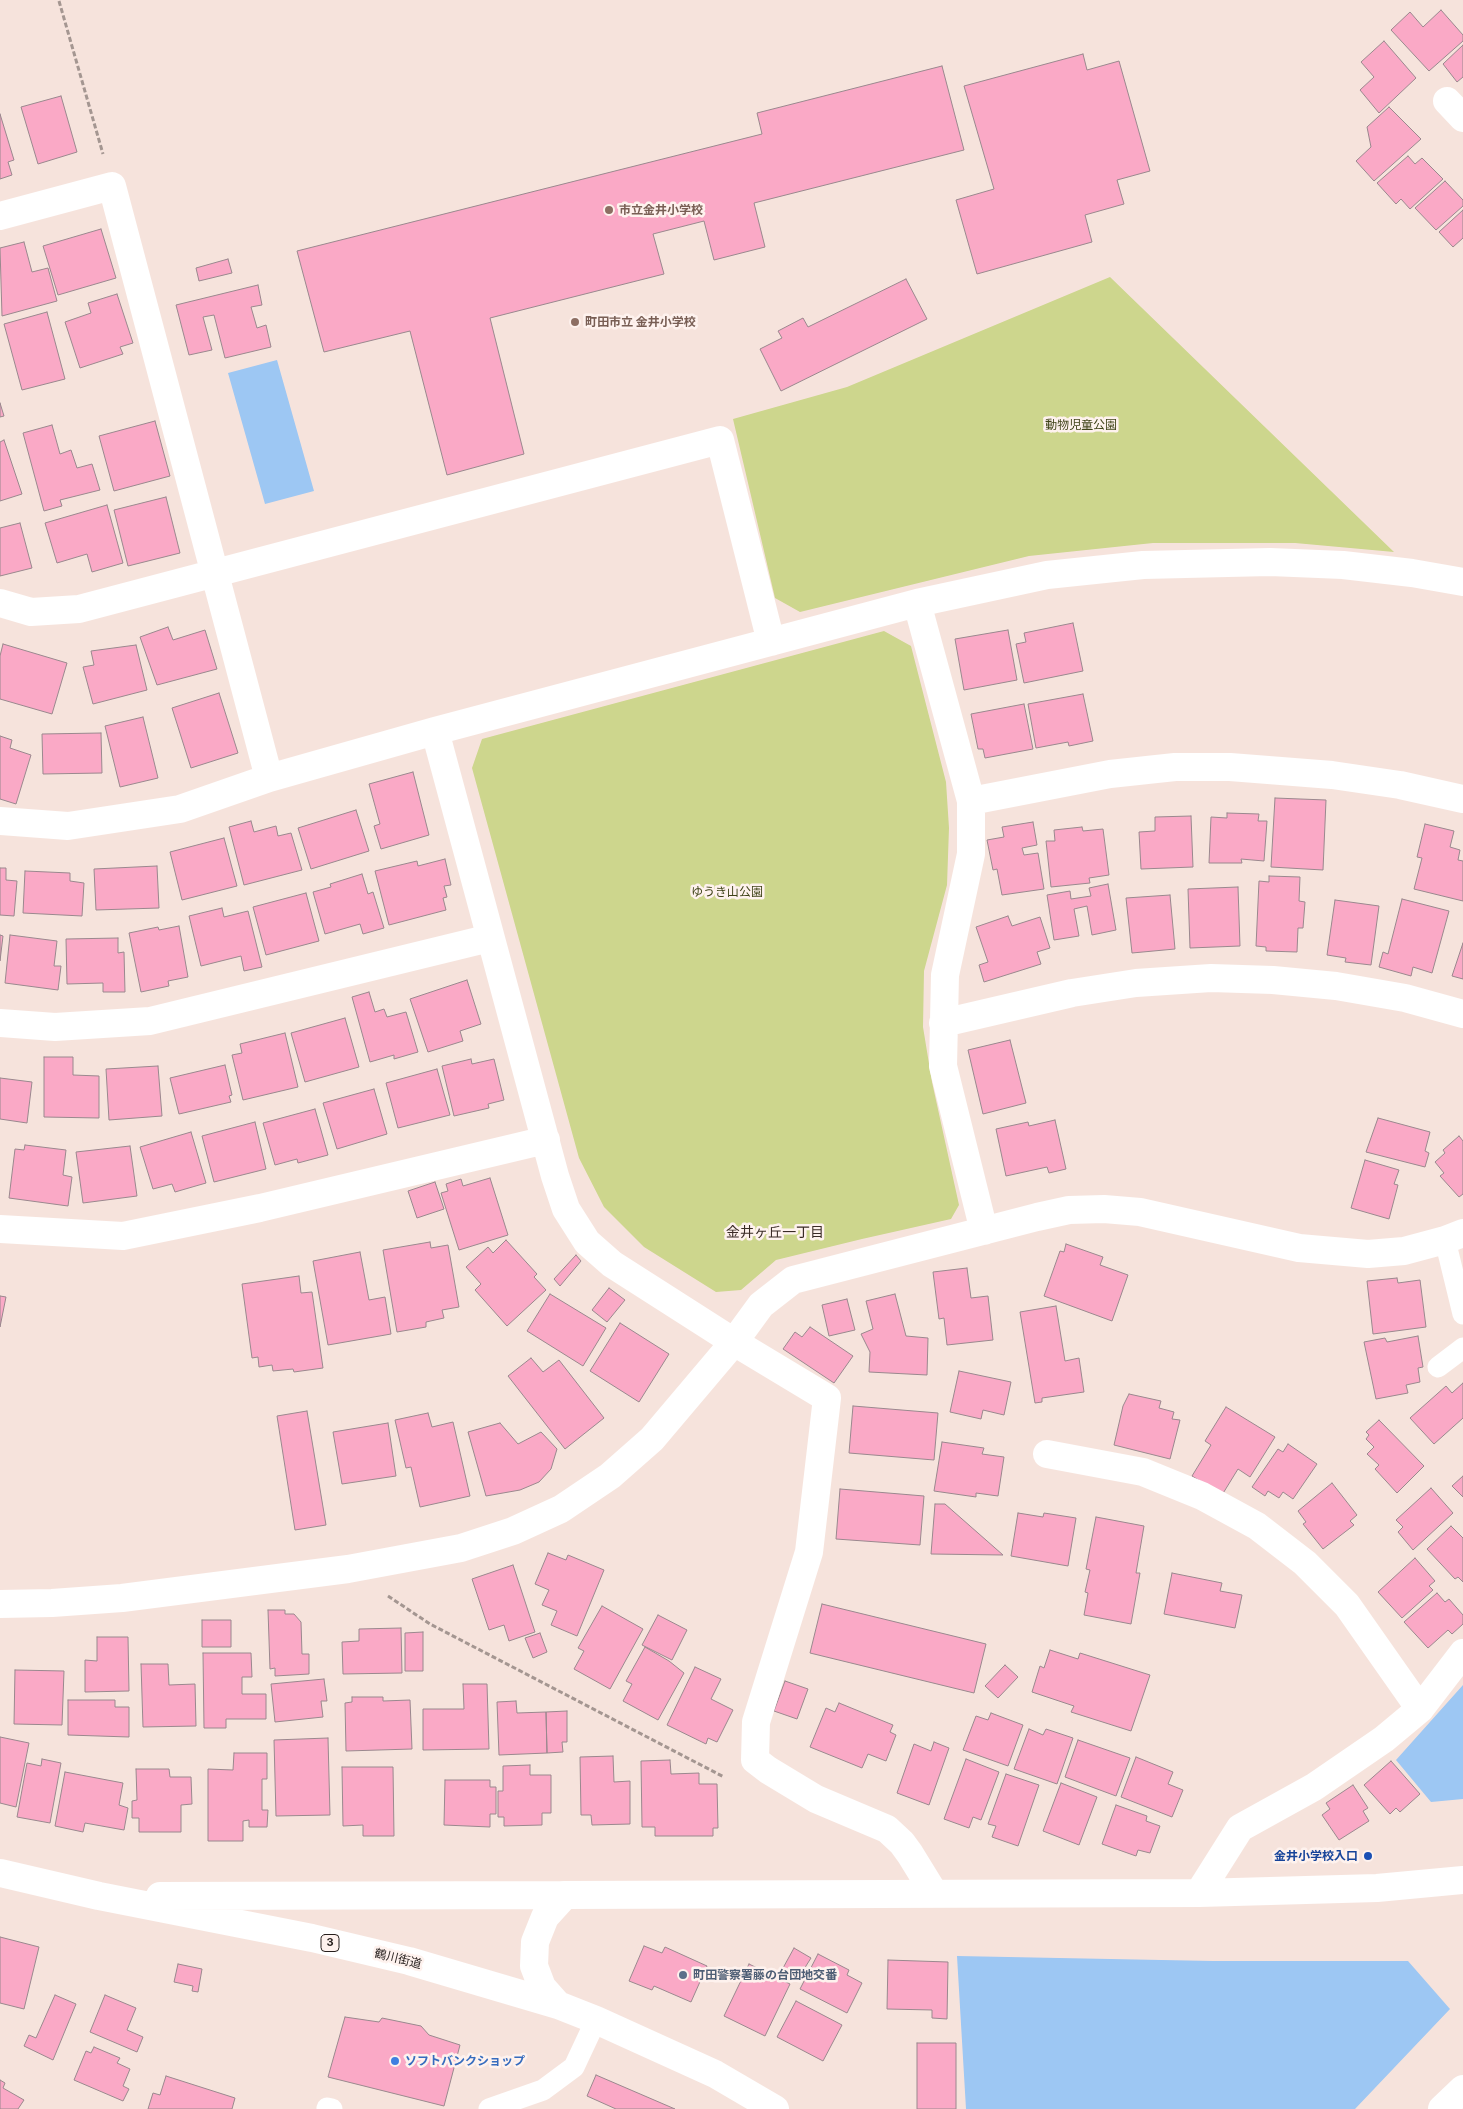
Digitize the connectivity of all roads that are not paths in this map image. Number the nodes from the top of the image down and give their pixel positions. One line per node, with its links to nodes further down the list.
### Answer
1 (0, 216): 2 (street)
2 (213, 572): 4 (street); 6 (street); 8 (street)
3 (1463, 582): 5 (street)
4 (0, 603)
5 (917, 603): 6 (street); 10 (street)
6 (771, 642): 7 (street)
7 (434, 731): 8 (street); 12 (street)
8 (269, 778): 11 (street)
9 (1463, 799): 10 (street)
10 (971, 800): 15 (street)
11 (0, 820)
12 (490, 938): 14 (street); 16 (street)
13 (1463, 1014): 15 (street)
14 (0, 1023)
15 (943, 1023): 18 (street)
16 (546, 1140): 17 (street); 21 (street)
17 (0, 1230)
18 (984, 1231): 19 (street); 21 (street)
19 (1454, 1236): 20 (lane)
20 (1463, 1314)
21 (734, 1342): 25 (street); 30 (street)
22 (1463, 1348): 23 (lane)
23 (1438, 1367)
24 (1047, 1454): 27 (street)
25 (0, 1604)
26 (1463, 1653): 27 (street)
27 (1420, 1709): 31 (street)
28 (0, 1873): 33 (street, 鶴川街道 / 3)
29 (1463, 1880): 31 (street)
30 (934, 1893): 31 (street); 32 (street)
31 (1199, 1893)
32 (565, 1895): 33 (street, 3); 34 (street, 3)
33 (99, 1896): 34 (street, 鶴川街道 / 3)
34 (558, 2005): 35 (street, 鶴川街道 / 3)
35 (596, 2020): 37 (lane); 38 (street, 鶴川街道 / 3)
36 (1463, 2089): 39 (street)
37 (489, 2109)
38 (775, 2109)
39 (1442, 2109)

